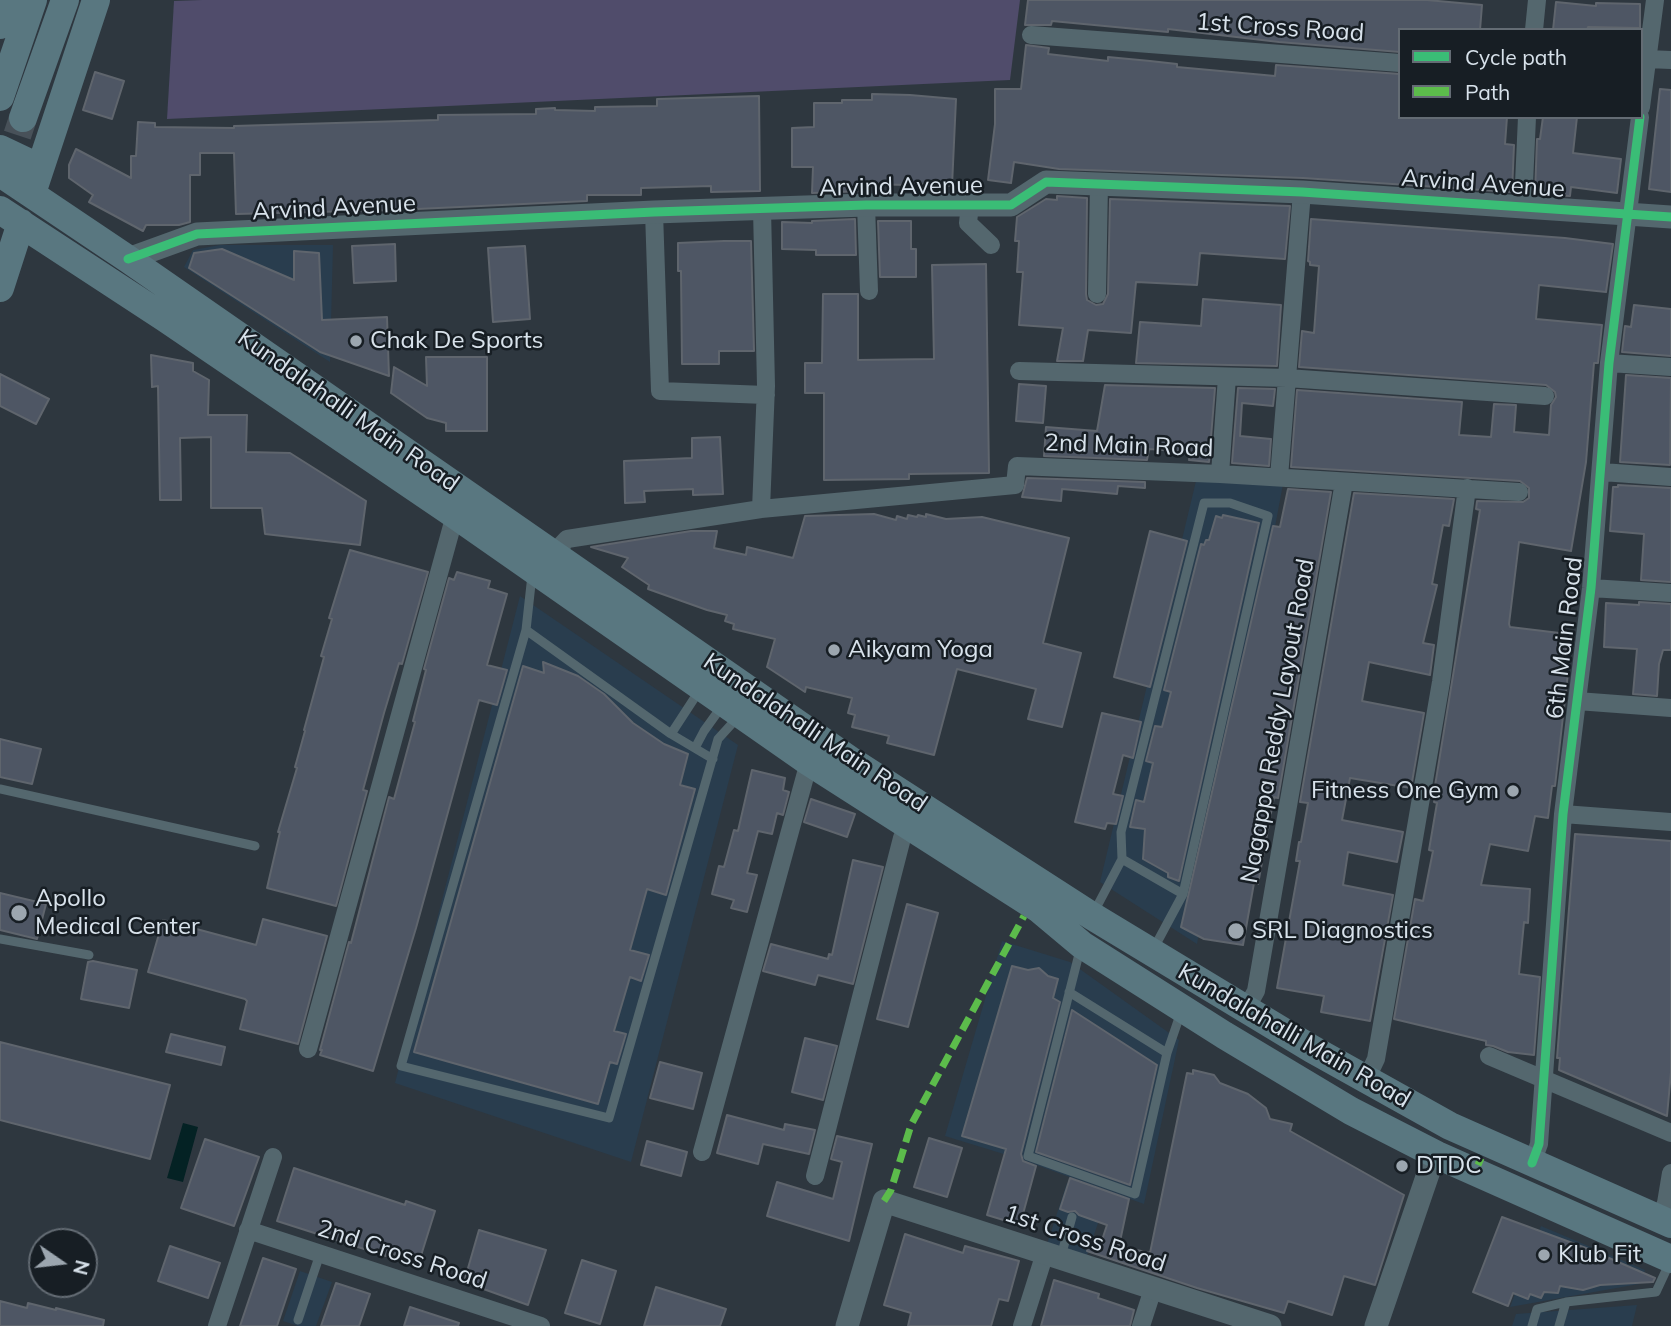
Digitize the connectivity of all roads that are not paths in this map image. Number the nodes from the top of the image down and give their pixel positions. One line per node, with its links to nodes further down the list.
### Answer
1 (65, 0): 13 (main road)
2 (96, 0): 18 (main road)
3 (1537, 0): 6 (street)
4 (1655, 0): 8 (street)
5 (10, 7): 12 (main road)
6 (1534, 28)
7 (1031, 35): 10 (street, 1st Cross Road)
8 (1647, 58): 9 (street); 11 (street)
9 (1671, 60)
10 (1398, 63)
11 (1643, 91)
12 (0, 97)
13 (23, 118)
14 (1527, 119): 23 (street)
15 (1640, 119): 26 (street, 6th Main Road)
16 (0, 149): 18 (main road)
17 (0, 173): 18 (main road, Kundalahalli Main Road)
18 (36, 181): 30 (main road, Kundalahalli Main Road)
19 (1099, 184): 20 (street, Arvind Avenue); 21 (street, Arvind Avenue); 33 (street)
20 (1302, 192): 23 (street, Arvind Avenue); 38 (street)
21 (970, 204): 22 (street, Arvind Avenue); 29 (street)
22 (866, 205): 24 (street, Arvind Avenue); 32 (street)
23 (1523, 206): 26 (street, Arvind Avenue)
24 (762, 209): 25 (street, Arvind Avenue); 39 (street)
25 (654, 212): 30 (street, Arvind Avenue); 39 (street)
26 (1628, 214): 28 (street, Arvind Avenue); 34 (street, 6th Main Road)
27 (11, 217): 31 (main road); 49 (main road, Kundalahalli Main Road)
28 (1671, 217)
29 (991, 245)
30 (128, 259): 50 (main road, Kundalahalli Main Road)
31 (0, 288)
32 (869, 291)
33 (1097, 294)
34 (1609, 363): 35 (street); 41 (street, 6th Main Road)
35 (1671, 367)
36 (1019, 371): 37 (street)
37 (1227, 377): 38 (street); 42 (street)
38 (1287, 378): 40 (street); 43 (street)
39 (766, 395): 48 (street)
40 (1545, 396)
41 (1602, 472): 44 (street); 51 (street, 6th Main Road)
42 (1220, 474): 43 (street, 2nd Main Road); 48 (street, 2nd Main Road)
43 (1279, 477): 45 (street, 2nd Main Road)
44 (1671, 477)
45 (1344, 482): 46 (street, 2nd Main Road); 76 (street, Nagappa Reddy Layout Road)
46 (1467, 488): 47 (street, 2nd Main Road); 81 (street)
47 (1519, 492)
48 (761, 509): 50 (street, 2nd Main Road)
49 (455, 515): 50 (main road, Kundalahalli Main Road); 77 (street)
50 (543, 561): 53 (lane); 54 (main road, Kundalahalli Main Road)
51 (1591, 588): 52 (street); 55 (street, 6th Main Road)
52 (1671, 593)
53 (526, 630): 58 (lane); 60 (lane)
54 (709, 676): 56 (main road, Kundalahalli Main Road); 58 (lane); 69 (main road, Kundalahalli Main Road)
55 (1577, 701): 57 (street); 63 (street, 6th Main Road)
56 (733, 708): 59 (lane); 60 (lane); 61 (main road, Kundalahalli Main Road)
57 (1671, 708)
58 (671, 734): 59 (lane)
59 (695, 748): 60 (lane)
60 (713, 759)
61 (810, 762): 65 (main road, Kundalahalli Main Road); 83 (street)
62 (0, 789): 66 (lane)
63 (1563, 814): 64 (street); 80 (street, 6th Main Road)
64 (1671, 822)
65 (908, 825): 71 (main road, Kundalahalli Main Road); 88 (street)
66 (255, 846)
67 (1122, 859): 68 (lane); 68 (lane); 69 (lane)
68 (1184, 894): 72 (lane)
69 (1092, 916): 72 (main road, Kundalahalli Main Road)
70 (0, 939): 73 (lane)
71 (1082, 945): 74 (lane); 75 (main road, Kundalahalli Main Road)
72 (1151, 952): 76 (main road, Kundalahalli Main Road)
73 (89, 955)
74 (1069, 992): 78 (lane); 78 (lane)
75 (1183, 1008): 78 (lane); 84 (main road, Kundalahalli Main Road)
76 (1246, 1009): 81 (main road, Kundalahalli Main Road)
77 (308, 1048)
78 (1167, 1053)
79 (1489, 1056): 80 (street)
80 (1543, 1078): 82 (street); 86 (street, 6th Main Road)
81 (1366, 1080): 86 (main road, Kundalahalli Main Road)
82 (1671, 1133)
83 (702, 1152)
84 (1437, 1155): 94 (main road, Kundalahalli Main Road); 104 (street)
85 (273, 1157): 91 (street)
86 (1532, 1163): 90 (main road, Kundalahalli Main Road)
87 (1671, 1173): 90 (street)
88 (815, 1176)
89 (1072, 1217): 93 (lane)
90 (1665, 1221)
91 (248, 1230): 92 (street, 2nd Cross Road); 99 (street)
92 (320, 1254): 97 (lane); 100 (street, 2nd Cross Road)
93 (1053, 1255): 95 (street, 1st Cross Road); 101 (street, 1st Cross Road); 102 (street)
94 (1671, 1259): 96 (lane)
95 (1153, 1289): 98 (street, 1st Cross Road); 103 (street)
96 (1566, 1302): 105 (lane); 106 (lane)
97 (298, 1320)
98 (1258, 1324)
99 (217, 1326)
100 (541, 1326)
101 (847, 1326)
102 (1022, 1326)
103 (1141, 1326)
104 (1376, 1326)
105 (1532, 1326)
106 (1559, 1326)

